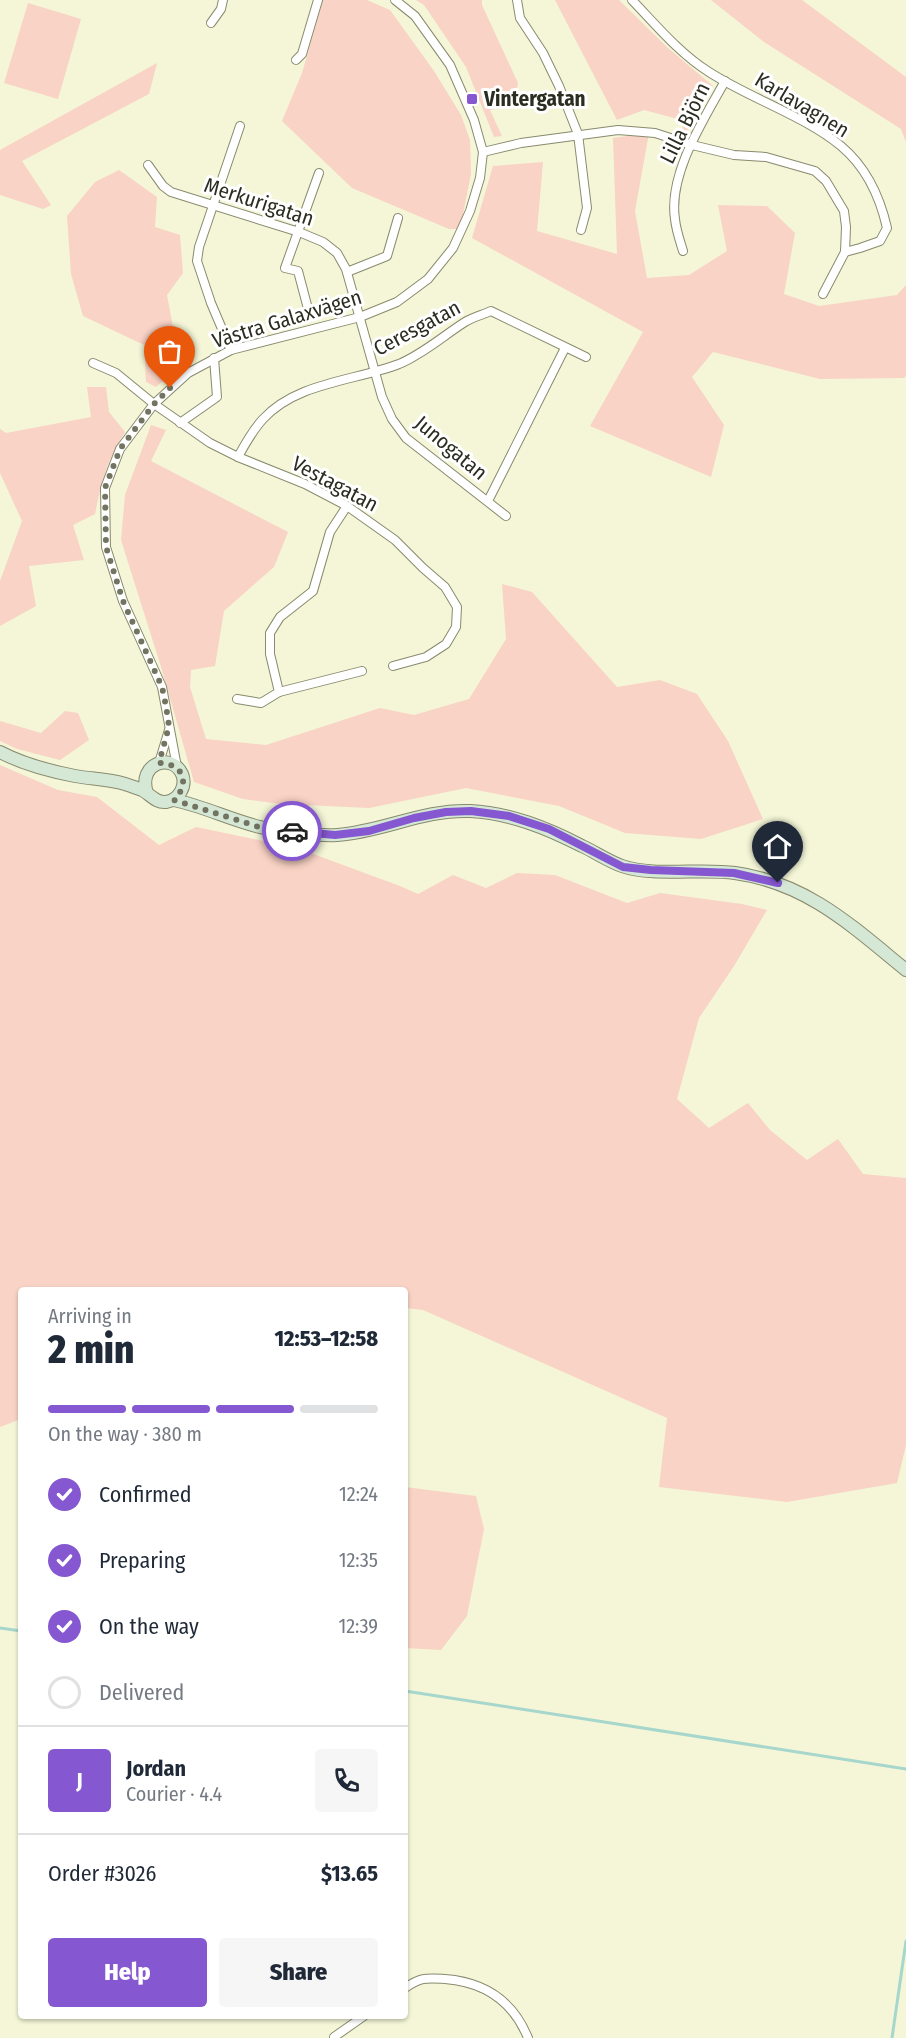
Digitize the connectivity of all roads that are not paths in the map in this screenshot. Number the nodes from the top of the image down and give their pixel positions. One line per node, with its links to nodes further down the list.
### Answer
1 (223, 0): 6 (street)
2 (318, 0): 7 (street)
3 (395, 0): 12 (street, Västra Galaxvägen)
4 (518, 0): 10 (street)
5 (633, 0): 8 (street, Karlavagnen)
6 (211, 23)
7 (296, 60)
8 (725, 81): 11 (street, Lilla Björn); 20 (street, Karlavagnen)
9 (240, 126): 15 (street)
10 (578, 134): 11 (street); 12 (street); 17 (street)
11 (692, 145): 19 (street, Lilla Björn); 20 (street)
12 (483, 152): 24 (street, Västra Galaxvägen)
13 (148, 165): 15 (street, Merkurigatan)
14 (319, 173): 18 (street)
15 (213, 206): 18 (street, Merkurigatan); 26 (street)
16 (398, 218): 21 (street)
17 (580, 230)
18 (299, 232): 21 (street, Merkurigatan); 23 (street)
19 (682, 251)
20 (845, 252): 22 (street)
21 (347, 272): 24 (street, Merkurigatan)
22 (823, 294)
23 (307, 305)
24 (360, 317): 26 (street, Västra Galaxvägen); 30 (street, Junogatan)
25 (565, 348): 27 (street, Ceresgatan); 30 (street, Ceresgatan); 34 (street)
26 (231, 350): 28 (street, Västra Galaxvägen)
27 (586, 357)
28 (214, 358): 31 (street, Västra Galaxvägen); 32 (street)
29 (93, 363): 31 (street, Vestagatan)
30 (376, 372): 33 (street, Ceresgatan); 34 (street, Junogatan)
31 (154, 404): 32 (street, Vestagatan); 41 (street, Västra Galaxvägen)
32 (180, 423): 33 (street, Vestagatan)
33 (238, 457): 35 (street, Vestagatan)
34 (488, 501): 36 (street, Junogatan)
35 (347, 506): 37 (street, Vestagatan); 39 (street)
36 (506, 516)
37 (393, 666)
38 (362, 671): 39 (street)
39 (279, 693): 40 (street)
40 (237, 699)
41 (169, 726): 43 (street, Västra Galaxvägen); 44 (street, Västra Galaxvägen)
42 (0, 752): 46 (street)
43 (159, 763): 44 (street); 45 (street)
44 (177, 767): 47 (street)
45 (146, 775): 46 (street); 48 (street)
46 (112, 780): 48 (street)
47 (184, 784): 49 (street); 50 (street)
48 (147, 794): 49 (street)
49 (174, 800): 50 (street)
50 (214, 813): 51 (street)
51 (906, 970)
52 (408, 1986): 55 (street)
53 (360, 2019): 54 (street)
54 (334, 2037)
55 (528, 2038)

